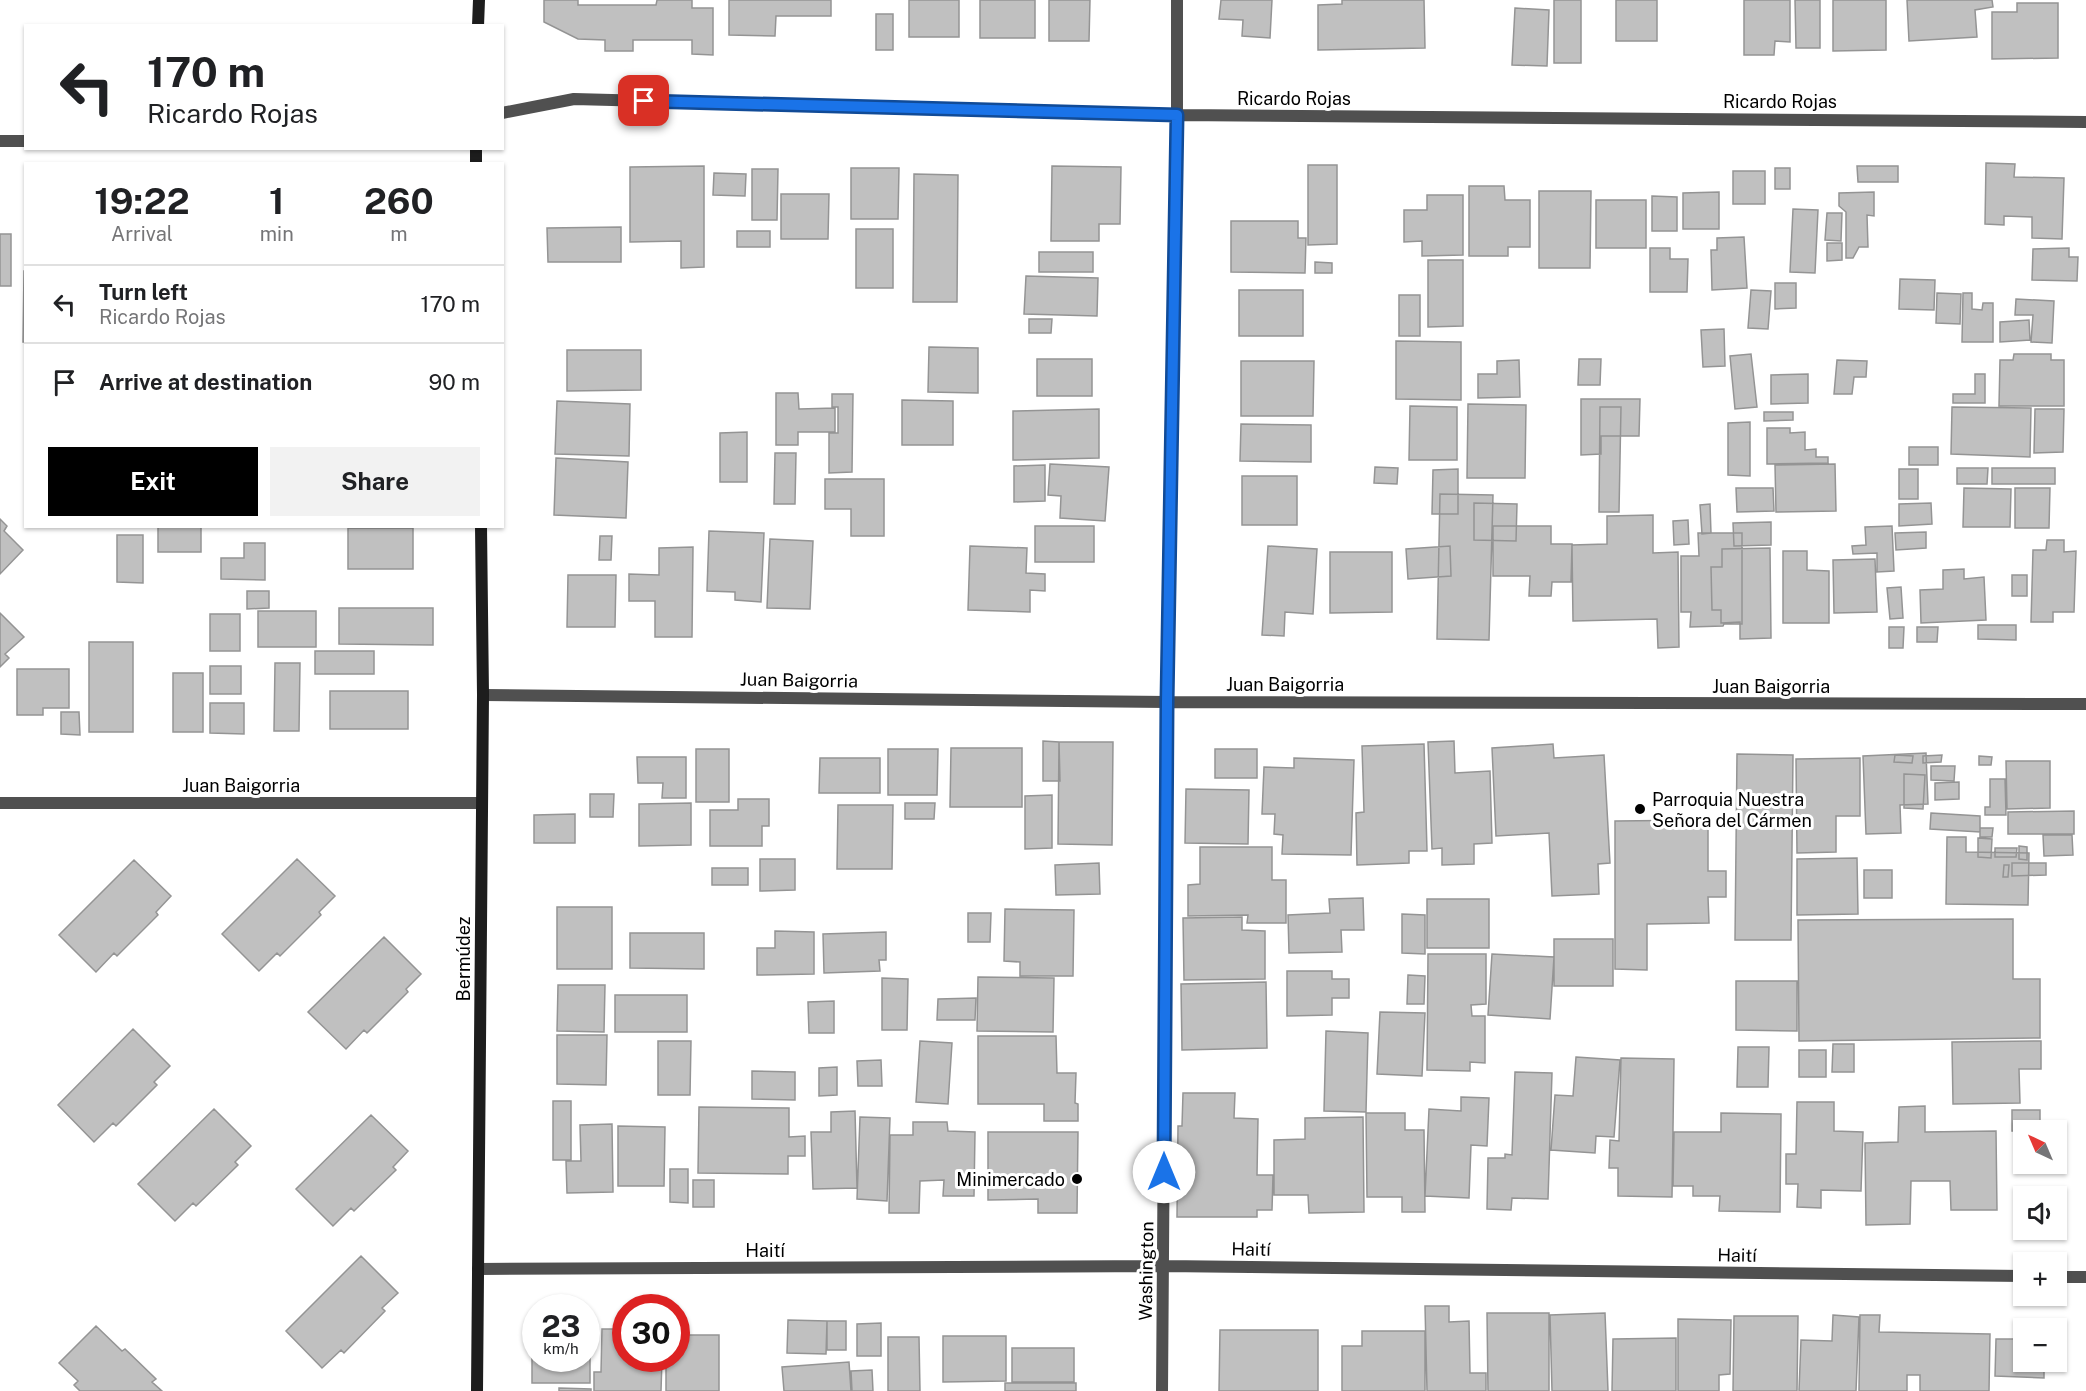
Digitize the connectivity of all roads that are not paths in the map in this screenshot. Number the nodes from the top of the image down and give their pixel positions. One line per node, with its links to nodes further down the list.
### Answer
1 (479, 0): 3 (main road)
2 (1177, 0): 5 (street, Washington)
3 (478, 24)
4 (504, 113): 5 (street, Ricardo Rojas)
5 (1177, 115): 6 (street, Ricardo Rojas); 11 (street, Washington)
6 (2086, 122)
7 (0, 141): 8 (street)
8 (24, 141)
9 (481, 528): 10 (main road, Bermúdez)
10 (483, 695): 11 (street, Juan Baigorria); 14 (main road, Bermúdez)
11 (1167, 702): 12 (street, Juan Baigorria); 15 (street, Washington)
12 (2086, 705)
13 (0, 803): 14 (street, Juan Baigorria)
14 (482, 803): 16 (main road, Bermúdez)
15 (1164, 1266): 16 (street, Haití); 17 (street, Haití); 21 (street, Washington)
16 (478, 1269): 20 (main road, Bermúdez)
17 (2013, 1276)
18 (2067, 1277): 19 (street)
19 (2086, 1277)
20 (477, 1391)
21 (1162, 1391)

